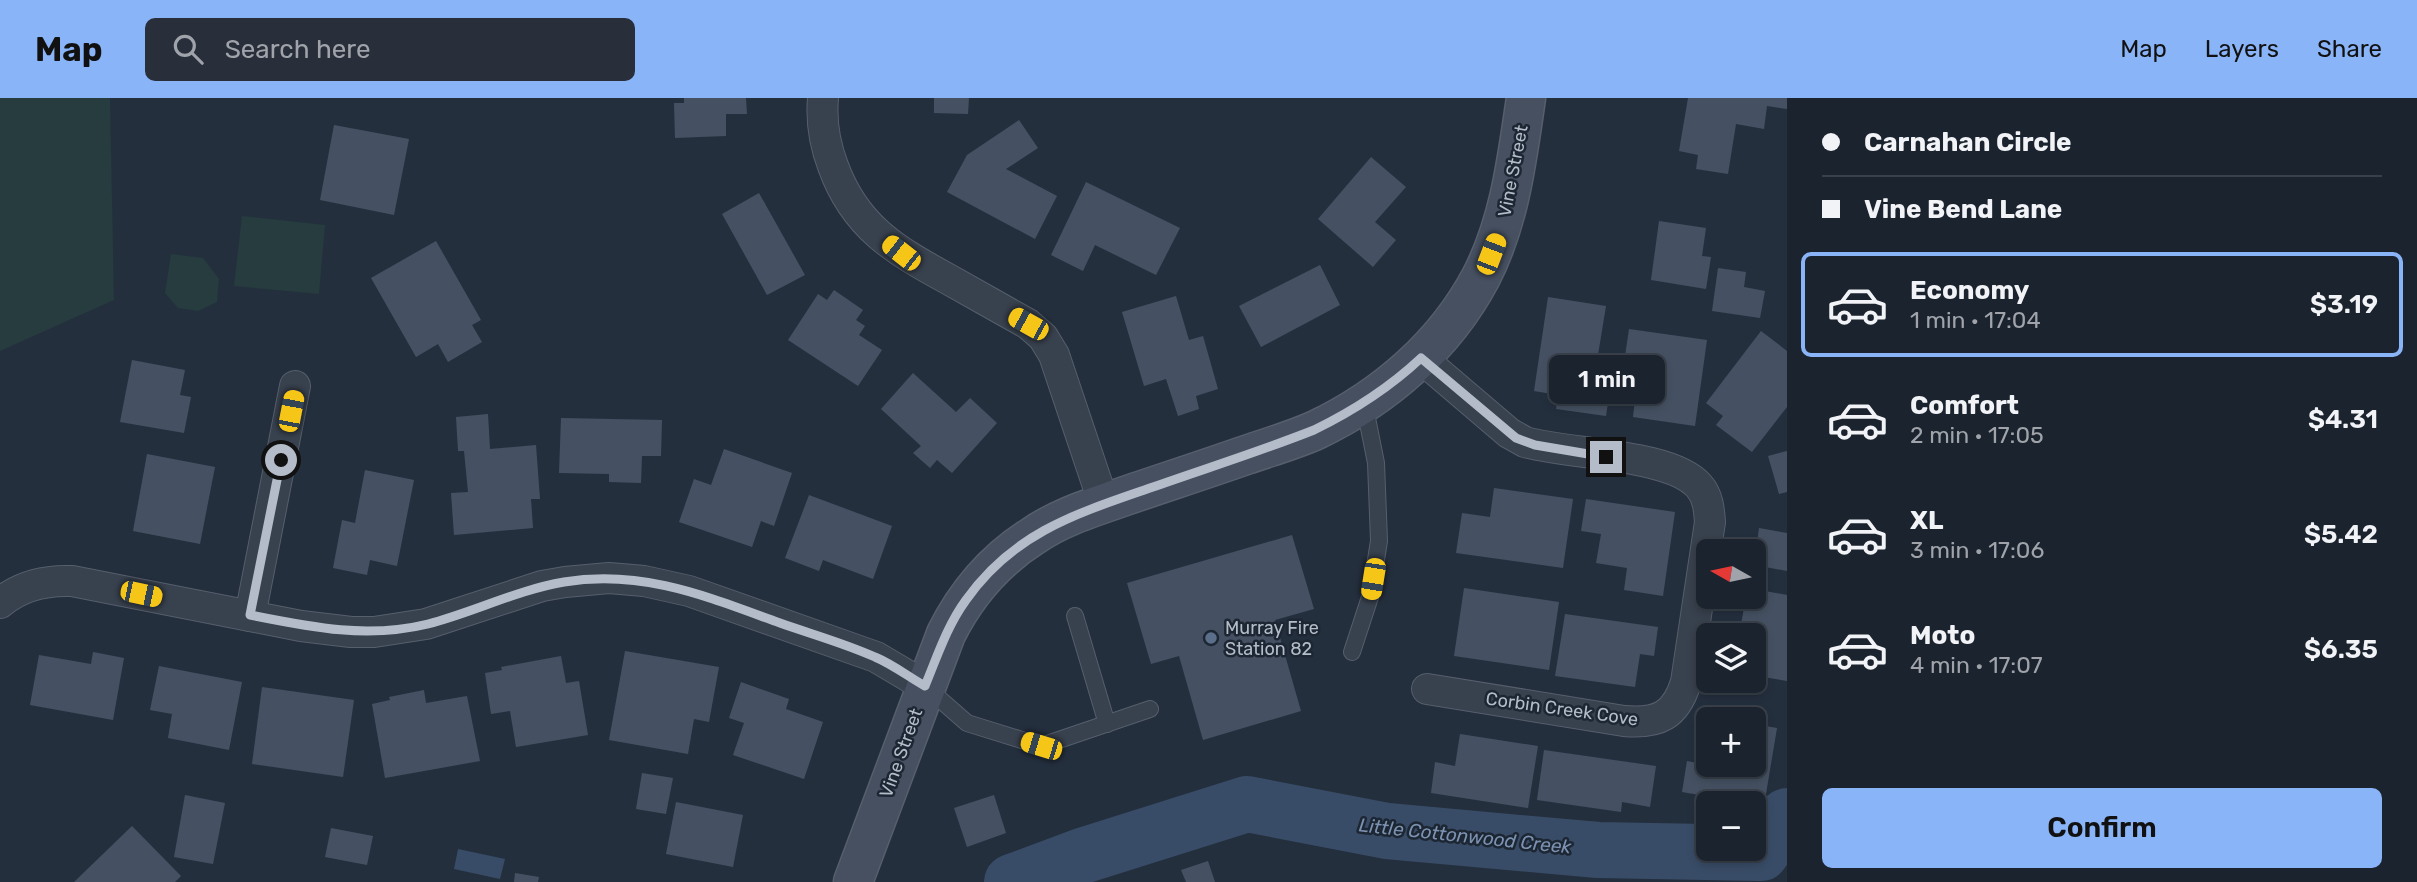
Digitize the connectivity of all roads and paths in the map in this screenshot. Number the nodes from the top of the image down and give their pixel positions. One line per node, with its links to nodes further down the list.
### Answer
1 (823, 98): 6 (street)
2 (1526, 98): 3 (street, Vine Street)
3 (1421, 358): 5 (street, Vine Street); 12 (street, Corbin Creek Cove)
4 (295, 386): 8 (street)
5 (1364, 403): 6 (street, Vine Street); 10 (lane)
6 (1104, 503): 11 (street, Vine Street)
7 (0, 603): 8 (street)
8 (250, 615): 11 (street)
9 (1075, 616): 14 (lane)
10 (1352, 652)
11 (925, 686): 14 (lane); 15 (street, Vine Street)
12 (1427, 690)
13 (1150, 709): 14 (lane)
14 (1107, 724)
15 (853, 882)

